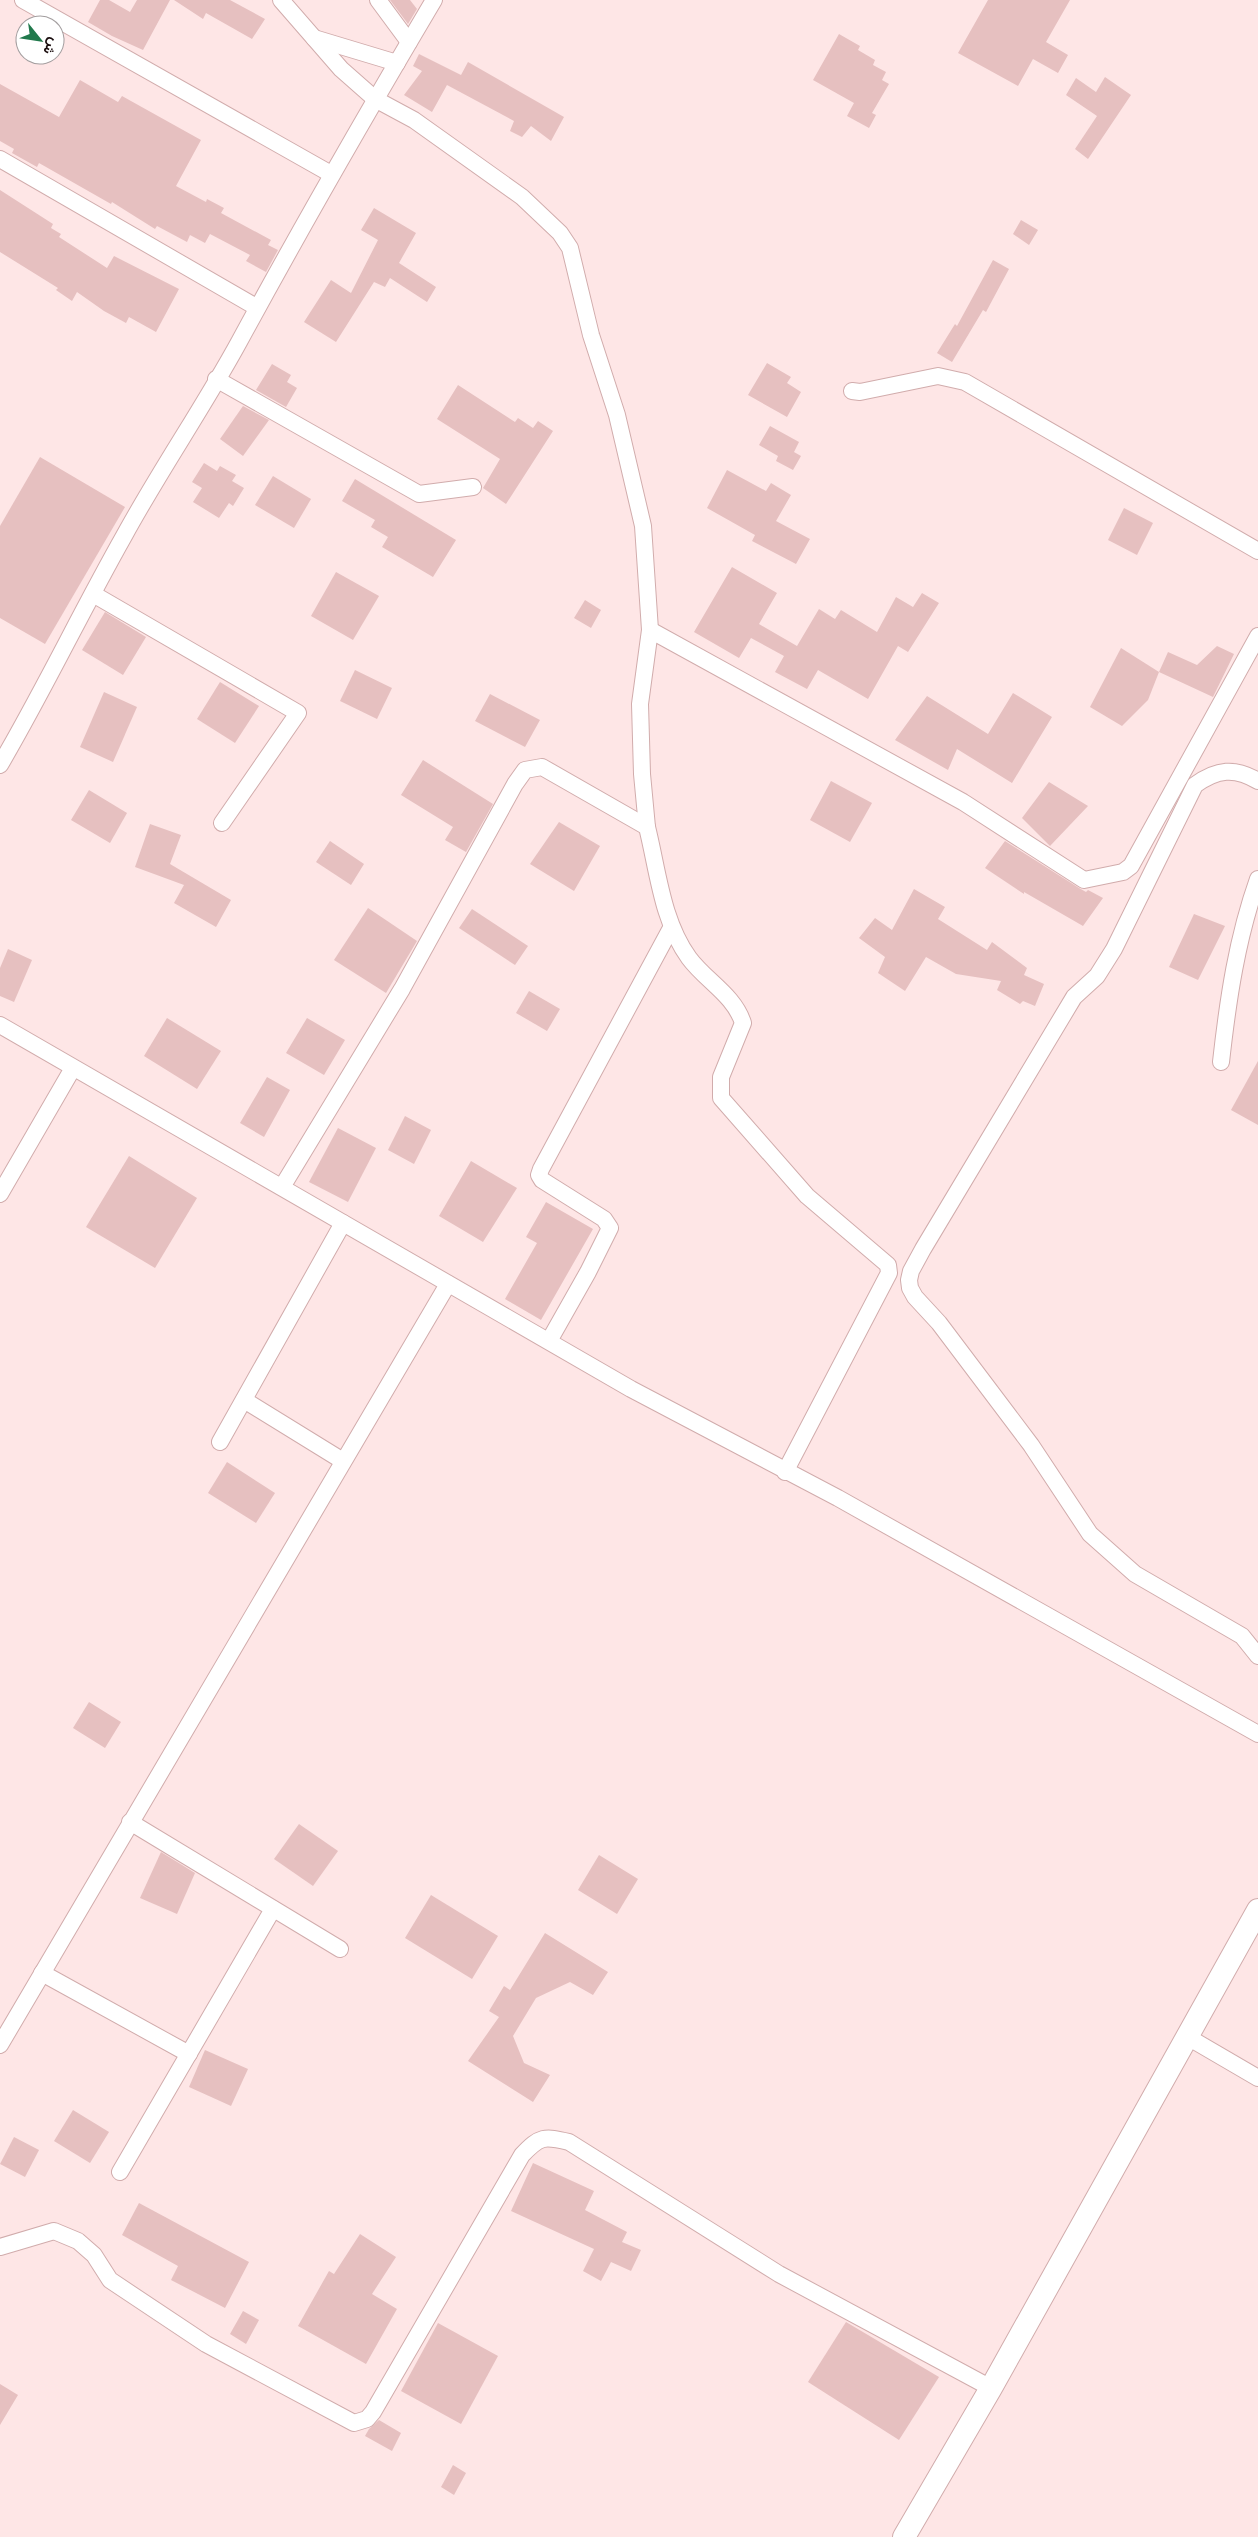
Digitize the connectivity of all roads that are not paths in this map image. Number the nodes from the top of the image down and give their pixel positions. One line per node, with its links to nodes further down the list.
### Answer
1 (23, 0): 10 (street)
2 (281, 0): 5 (street)
3 (378, 0): 6 (street)
4 (434, 0): 6 (street)
5 (314, 38): 7 (street); 8 (street)
6 (409, 42): 7 (street)
7 (397, 63): 8 (street)
8 (375, 99): 10 (street); 17 (street)
9 (0, 159): 11 (street)
10 (331, 174): 11 (street)
11 (256, 307): 12 (street)
12 (216, 379): 14 (street); 16 (street)
13 (852, 391): 15 (street)
14 (473, 487)
15 (1258, 551)
16 (93, 594): 19 (street); 21 (street)
17 (650, 630): 18 (street); 22 (street)
18 (1258, 636)
19 (0, 765)
20 (1258, 781): 37 (street)
21 (222, 823)
22 (647, 827): 24 (street); 28 (street)
23 (1258, 879): 26 (street)
24 (671, 928): 32 (street); 36 (street)
25 (0, 1025): 27 (street)
26 (1221, 1062)
27 (74, 1068): 28 (street); 29 (street)
28 (282, 1187): 30 (street)
29 (0, 1194)
30 (342, 1223): 31 (street); 33 (street)
31 (448, 1284): 32 (street); 35 (street)
32 (549, 1341): 36 (street)
33 (244, 1400): 34 (street); 35 (street)
34 (220, 1442)
35 (343, 1461): 39 (street)
36 (785, 1472): 38 (street)
37 (1258, 1656)
38 (1258, 1734)
39 (130, 1822): 40 (street); 43 (street)
40 (274, 1910): 42 (street); 46 (street)
41 (1258, 1910): 44 (main road)
42 (340, 1949)
43 (42, 1973): 45 (street); 46 (street)
44 (1186, 2036): 47 (street); 50 (main road)
45 (0, 2045)
46 (189, 2054): 48 (street)
47 (1258, 2078)
48 (120, 2172)
49 (0, 2247): 50 (street)
50 (991, 2388): 51 (main road)
51 (904, 2537)

